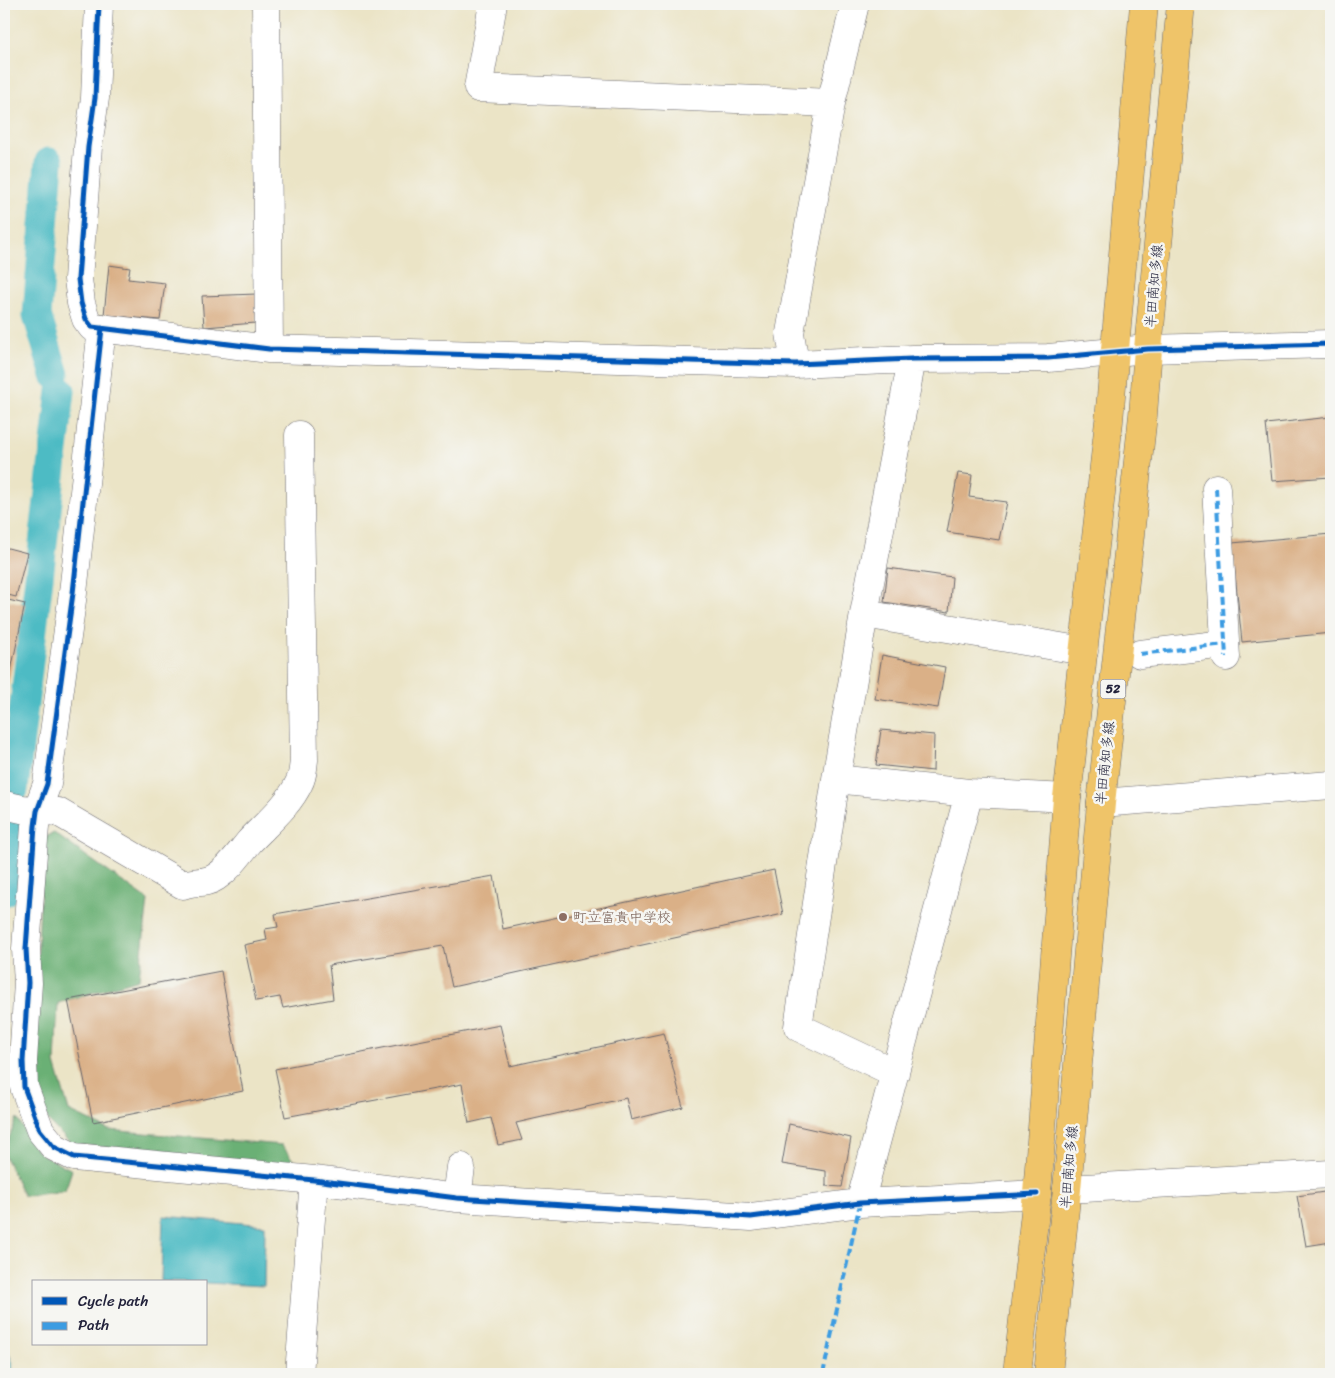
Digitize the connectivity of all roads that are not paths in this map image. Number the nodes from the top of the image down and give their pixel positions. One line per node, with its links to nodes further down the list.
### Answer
1 (99, 4): 8 (street)
2 (266, 4): 10 (street)
3 (493, 4): 7 (street)
4 (855, 4): 7 (street)
5 (1144, 4): 12 (main road, 52)
6 (1181, 4): 11 (main road, 半田南知多線 / 52)
7 (831, 104): 14 (street)
8 (102, 328): 10 (street); 26 (street)
9 (1331, 344): 11 (street)
10 (270, 349): 14 (street)
11 (1148, 349): 12 (street); 24 (main road, 半田南知多線 / 52)
12 (1116, 353): 13 (street); 18 (main road, 52)
13 (912, 359): 14 (street); 17 (street)
14 (795, 364)
15 (299, 434): 26 (street)
16 (1216, 488): 19 (street)
17 (864, 614): 18 (street); 20 (street)
18 (1084, 651): 23 (main road, 52)
19 (1140, 654)
20 (836, 779): 22 (street); 27 (street)
21 (1331, 785): 24 (street)
22 (969, 794): 23 (street); 27 (street)
23 (1067, 798): 32 (main road, 52)
24 (1100, 803): 31 (main road, 半田南知多線 / 52)
25 (4, 805): 26 (street)
26 (37, 811): 30 (street)
27 (895, 1073): 34 (street)
28 (461, 1166): 33 (street)
29 (1331, 1174): 31 (street)
30 (314, 1180): 33 (street); 35 (street)
31 (1067, 1190): 37 (main road, 半田南知多線 / 52)
32 (1037, 1194): 34 (street); 36 (main road, 52)
33 (457, 1198): 34 (street)
34 (860, 1203)
35 (299, 1374)
36 (1017, 1374)
37 (1048, 1374)

